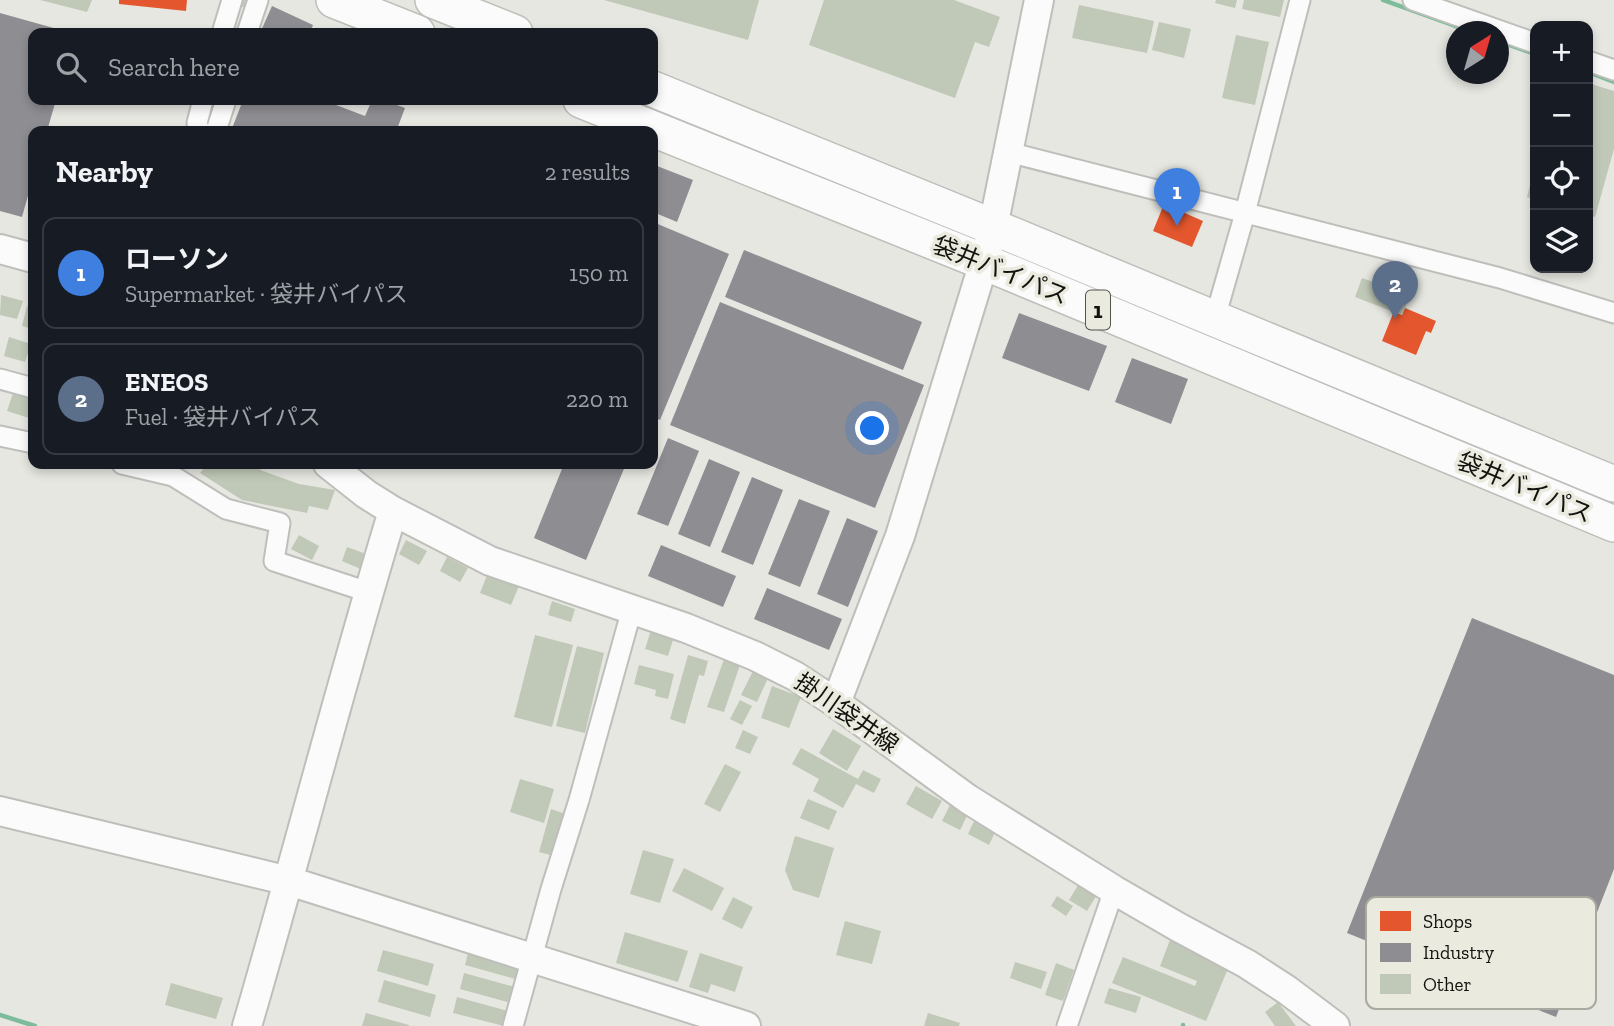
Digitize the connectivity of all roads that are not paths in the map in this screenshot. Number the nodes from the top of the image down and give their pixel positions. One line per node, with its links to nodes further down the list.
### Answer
1 (334, 0): 10 (highway)
2 (433, 0): 11 (highway)
3 (1039, 0): 25 (street)
4 (1300, 0): 26 (street)
5 (1413, 0): 12 (street)
6 (244, 2): 7 (street); 8 (street); 9 (street)
7 (226, 28)
8 (236, 28)
9 (247, 28)
10 (404, 28)
11 (503, 28)
12 (1530, 41)
13 (1593, 63): 14 (street)
14 (1614, 70)
15 (658, 91): 27 (highway, 袋井バイパス / 1)
16 (202, 105): 20 (street)
17 (211, 105): 21 (street)
18 (224, 105): 22 (street)
19 (593, 105): 23 (highway, 袋井バイパス / 1)
20 (199, 126)
21 (204, 126)
22 (218, 126)
23 (646, 126)
24 (658, 131): 30 (highway, 袋井バイパス / 1)
25 (1008, 152): 26 (street); 27 (street)
26 (1245, 213): 31 (street); 32 (street)
27 (993, 226): 30 (street); 32 (highway, 袋井バイパス / 1)
28 (0, 249): 29 (street)
29 (28, 257)
30 (984, 262): 41 (highway, 袋井バイパス / 1); 44 (street)
31 (1614, 313)
32 (1215, 318): 39 (highway, 袋井バイパス / 1)
33 (0, 379): 34 (street)
34 (28, 387)
35 (0, 436): 36 (street)
36 (28, 442)
37 (143, 469): 42 (street)
38 (334, 469): 40 (street, 掛川袋井線)
39 (1614, 484)
40 (393, 511): 42 (street); 43 (street, 掛川袋井線)
41 (1614, 524)
42 (368, 592): 46 (street)
43 (632, 609): 44 (street, 掛川袋井線); 48 (street)
44 (836, 703): 47 (street, 掛川袋井線)
45 (0, 811): 46 (street)
46 (289, 880): 48 (street); 49 (street)
47 (1114, 890): 52 (street); 53 (street, 掛川袋井線)
48 (531, 957): 50 (street); 51 (street)
49 (247, 1026)
50 (513, 1026)
51 (746, 1026)
52 (1067, 1026)
53 (1335, 1026)

